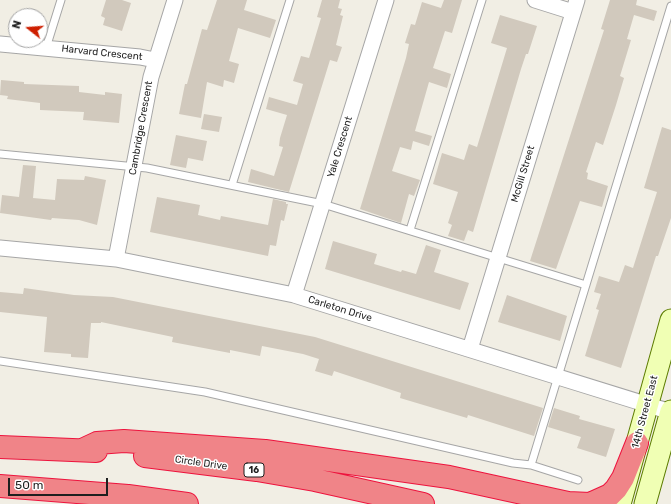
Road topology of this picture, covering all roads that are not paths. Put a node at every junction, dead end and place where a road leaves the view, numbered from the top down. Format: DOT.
graph roads {
  1 [pos="61,0"];
  2 [pos="175,0"];
  3 [pos="290,0"];
  4 [pos="386,0"];
  5 [pos="482,0"];
  6 [pos="535,0"];
  7 [pos="575,6"];
  8 [pos="671,6"];
  9 [pos="48,42"];
  10 [pos="46,48"];
  11 [pos="155,60"];
  12 [pos="0,154"];
  13 [pos="134,167"];
  14 [pos="232,185"];
  15 [pos="323,204"];
  16 [pos="410,230"];
  17 [pos="0,248"];
  18 [pos="498,258"];
  19 [pos="116,259"];
  20 [pos="586,285"];
  21 [pos="294,295"];
  22 [pos="671,320"];
  23 [pos="470,349"];
  24 [pos="0,361"];
  25 [pos="558,376"];
  26 [pos="647,405"];
  27 [pos="671,412"];
  28 [pos="637,443"];
  29 [pos="0,447"];
  30 [pos="82,450"];
  31 [pos="531,465"];
  32 [pos="578,480"];
  33 [pos="0,486"];
  34 [pos="88,492"];
  35 [pos="648,503"];
  36 [pos="113,504"];
  37 [pos="187,504"];
  38 [pos="423,504"];
  39 [pos="569,504"];
  40 [pos="620,504"];
  1 -- 9 [label="lane"];
  2 -- 11 [label="street, Cambridge Crescent"];
  3 -- 14 [label="lane"];
  4 -- 15 [label="street, Yale Crescent"];
  5 -- 16 [label="lane"];
  6 -- 7 [label="street"];
  7 -- 18 [label="street, McGill Street"];
  8 -- 20 [label="lane"];
  10 -- 11 [label="street, Harvard Crescent"];
  11 -- 13 [label="street, Cambridge Crescent"];
  12 -- 13 [label="lane"];
  13 -- 14 [label="lane"];
  13 -- 19 [label="street, Cambridge Crescent"];
  14 -- 15 [label="lane"];
  15 -- 16 [label="lane"];
  15 -- 21 [label="street, Yale Crescent"];
  16 -- 18 [label="lane"];
  17 -- 19 [label="street, Carleton Drive"];
  18 -- 20 [label="lane"];
  18 -- 23 [label="street, McGill Street"];
  19 -- 21 [label="street, Carleton Drive"];
  20 -- 25 [label="lane"];
  21 -- 23 [label="street, Carleton Drive"];
  22 -- 26 [label="street, 14th Street East"];
  23 -- 25 [label="street, Carleton Drive"];
  24 -- 31 [label="lane"];
  25 -- 26 [label="street, Carleton Drive"];
  25 -- 31 [label="lane"];
  26 -- 27 [label="street, Carleton Drive"];
  26 -- 28 [label="street, 14th Street East"];
  27 -- 35 [label="street"];
  28 -- 39 [label="highway"];
  28 -- 40 [label="street, 14th Street East"];
  29 -- 30 [label="highway, Circle Drive / 16"];
  30 -- 38 [label="highway, Circle Drive / 16"];
  30 -- 39 [label="highway"];
  31 -- 32 [label="lane"];
  33 -- 34 [label="highway"];
  34 -- 36 [label="highway"];
  34 -- 37 [label="highway"];
}
